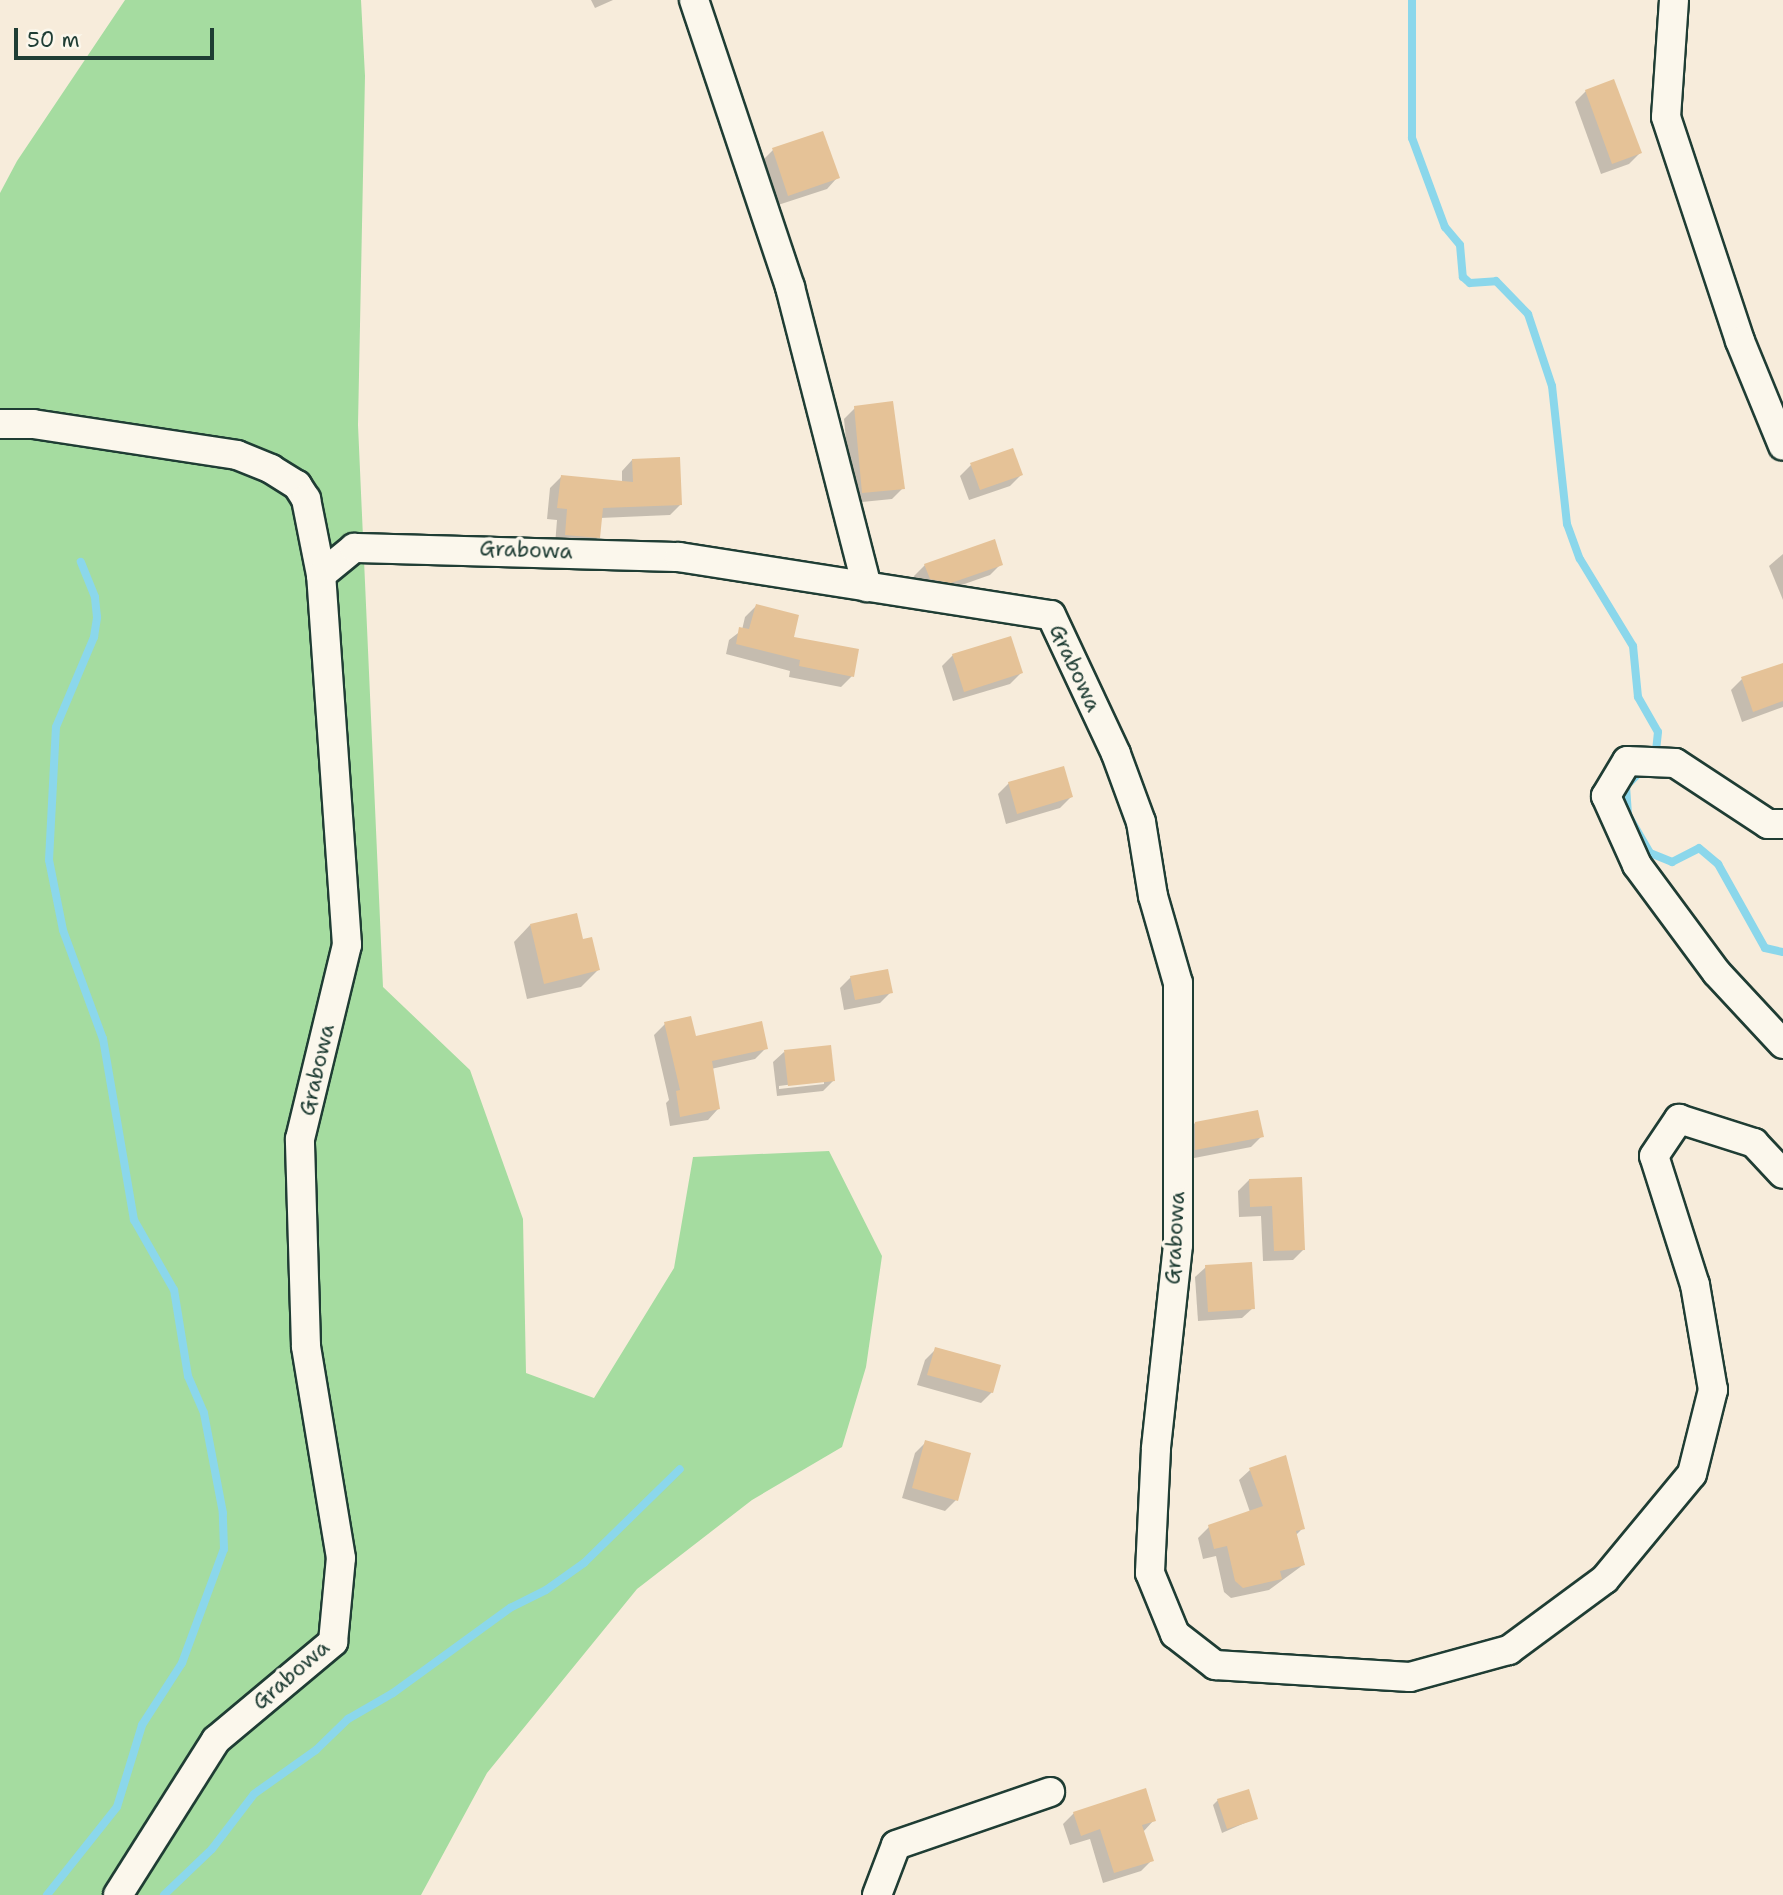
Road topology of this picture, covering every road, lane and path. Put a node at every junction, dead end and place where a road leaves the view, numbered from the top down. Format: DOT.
graph roads {
  1 [pos="694,0"];
  2 [pos="1674,0"];
  3 [pos="0,424"];
  4 [pos="1783,446"];
  5 [pos="321,575"];
  6 [pos="867,587"];
  7 [pos="1783,824"];
  8 [pos="1783,1044"];
  9 [pos="1783,1174"];
  10 [pos="1050,1792"];
  11 [pos="118,1895"];
  12 [pos="877,1895"];
  1 -- 6 [label="street"];
  2 -- 4 [label="street"];
  3 -- 5 [label="street"];
  5 -- 6 [label="street, Grabowa"];
  5 -- 11 [label="street, Grabowa"];
  6 -- 9 [label="street, Grabowa"];
  7 -- 8 [label="street"];
  10 -- 12 [label="street"];
}
